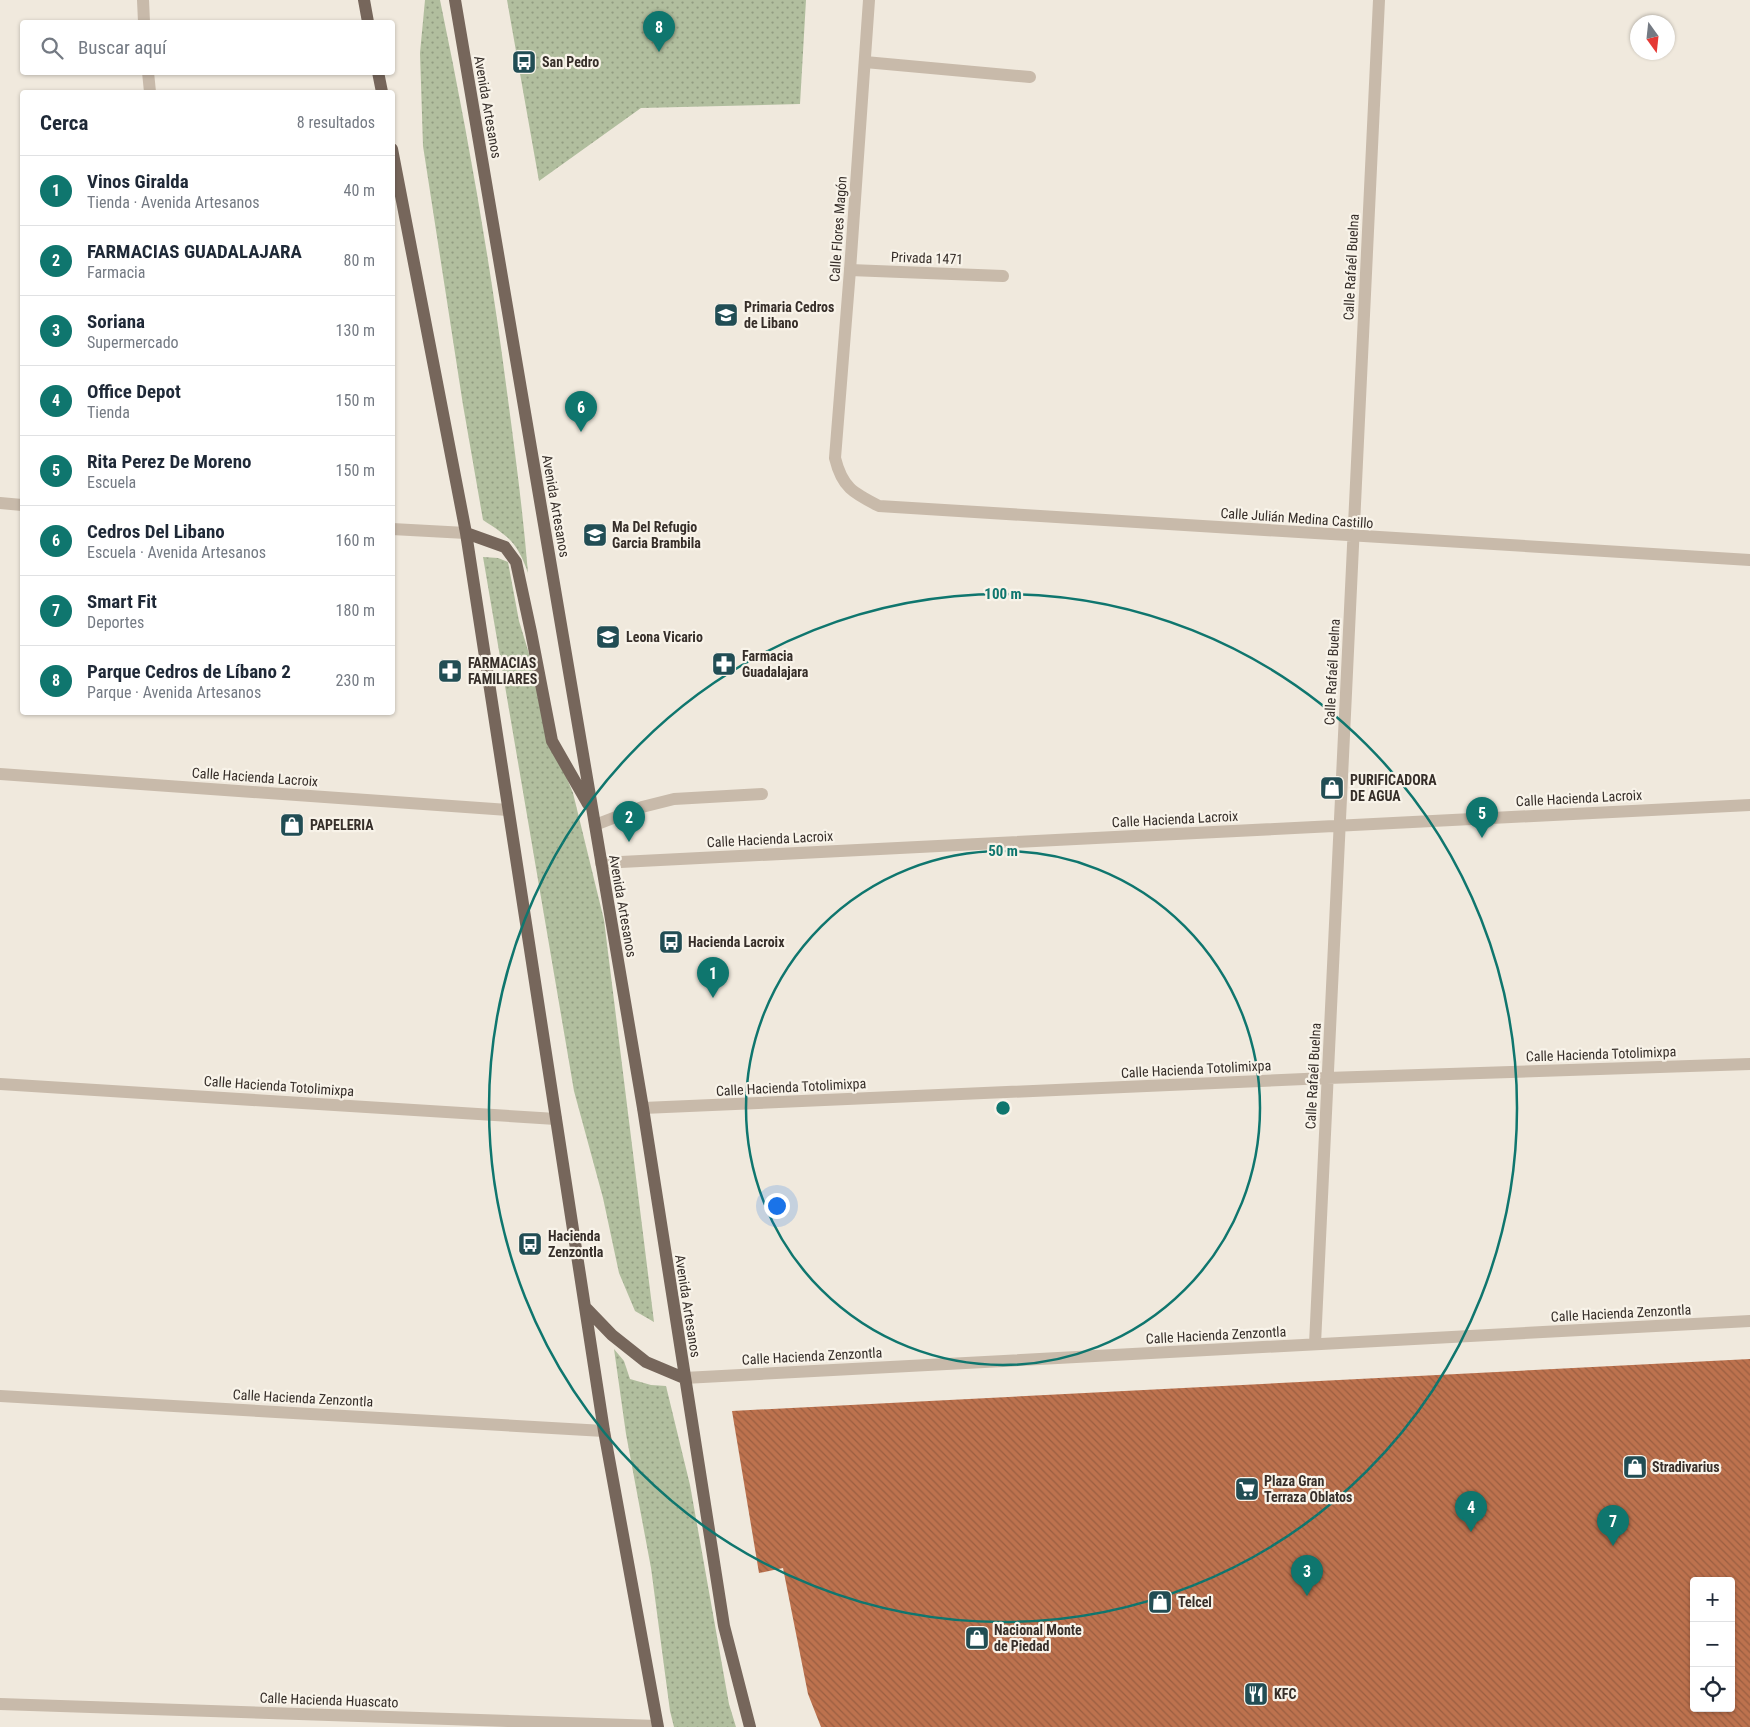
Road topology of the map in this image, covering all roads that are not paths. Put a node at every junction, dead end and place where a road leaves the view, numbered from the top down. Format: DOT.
graph roads {
  1 [pos="143,0"];
  2 [pos="364,0"];
  3 [pos="455,0"];
  4 [pos="869,0"];
  5 [pos="1379,0"];
  6 [pos="144,20"];
  7 [pos="368,20"];
  8 [pos="865,62"];
  9 [pos="148,75"];
  10 [pos="379,75"];
  11 [pos="1030,77"];
  12 [pos="150,90"];
  13 [pos="382,90"];
  14 [pos="395,165"];
  15 [pos="850,270"];
  16 [pos="1003,276"];
  17 [pos="847,486"];
  18 [pos="0,503"];
  19 [pos="20,505"];
  20 [pos="395,529"];
  21 [pos="466,534"];
  22 [pos="1354,536"];
  23 [pos="1750,560"];
  24 [pos="0,774"];
  25 [pos="762,794"];
  26 [pos="1750,804"];
  27 [pos="508,810"];
  28 [pos="594,819"];
  29 [pos="1340,825"];
  30 [pos="601,863"];
  31 [pos="1750,1064"];
  32 [pos="1327,1078"];
  33 [pos="0,1084"];
  34 [pos="643,1108"];
  35 [pos="556,1119"];
  36 [pos="585,1307"];
  37 [pos="1750,1321"];
  38 [pos="1315,1344"];
  39 [pos="684,1378"];
  40 [pos="0,1396"];
  41 [pos="604,1431"];
  42 [pos="0,1704"];
  43 [pos="657,1727"];
  44 [pos="750,1727"];
  1 -- 6 [label="street"];
  2 -- 7 [label="main road"];
  3 -- 28 [label="main road, Avenida Artesanos"];
  4 -- 8 [label="street, Calle Flores Magón"];
  5 -- 22 [label="street, Calle Rafaél Buelna"];
  8 -- 11 [label="street"];
  8 -- 15 [label="street, Calle Flores Magón"];
  9 -- 12 [label="street"];
  10 -- 13 [label="main road"];
  14 -- 21 [label="main road"];
  15 -- 16 [label="street, Privada 1471"];
  15 -- 17 [label="street, Calle Flores Magón"];
  17 -- 22 [label="street, Calle Julián Medina Castillo"];
  18 -- 19 [label="street"];
  20 -- 21 [label="street"];
  21 -- 27 [label="main road"];
  21 -- 28 [label="main road"];
  22 -- 23 [label="street, Calle Julián Medina Castillo"];
  22 -- 29 [label="street, Calle Rafaél Buelna"];
  24 -- 27 [label="street, Calle Hacienda Lacroix"];
  25 -- 28 [label="street"];
  26 -- 29 [label="street, Calle Hacienda Lacroix"];
  27 -- 35 [label="main road"];
  28 -- 30 [label="main road, Avenida Artesanos"];
  29 -- 30 [label="street, Calle Hacienda Lacroix"];
  29 -- 32 [label="street, Calle Rafaél Buelna"];
  30 -- 34 [label="main road, Avenida Artesanos"];
  31 -- 32 [label="street, Calle Hacienda Totolimixpa"];
  32 -- 34 [label="street, Calle Hacienda Totolimixpa"];
  32 -- 38 [label="street, Calle Rafaél Buelna"];
  33 -- 35 [label="street, Calle Hacienda Totolimixpa"];
  34 -- 39 [label="main road, Avenida Artesanos"];
  35 -- 36 [label="main road"];
  36 -- 39 [label="main road"];
  36 -- 41 [label="main road"];
  37 -- 38 [label="street, Calle Hacienda Zenzontla"];
  38 -- 39 [label="street, Calle Hacienda Zenzontla"];
  39 -- 44 [label="main road, Avenida Artesanos"];
  40 -- 41 [label="street, Calle Hacienda Zenzontla"];
  41 -- 43 [label="main road"];
  42 -- 43 [label="street, Calle Hacienda Huascato"];
}
